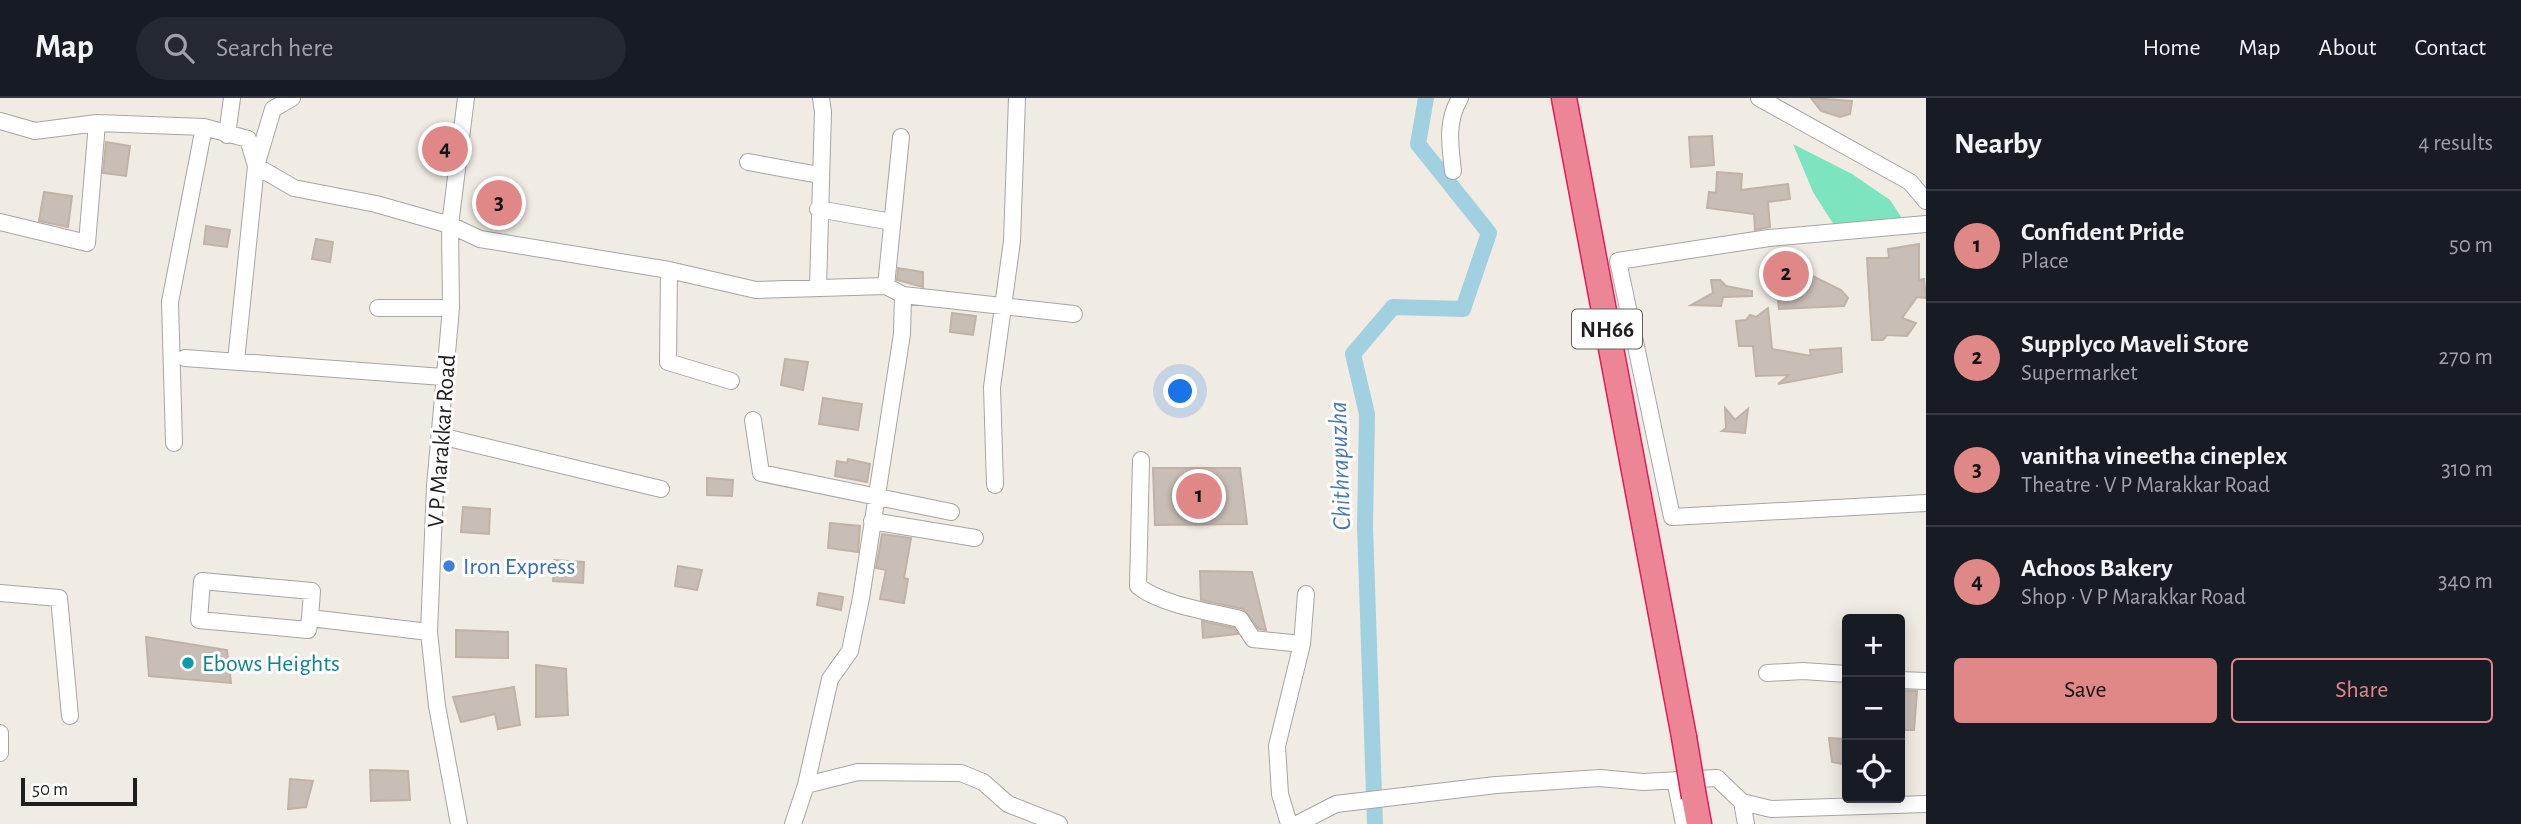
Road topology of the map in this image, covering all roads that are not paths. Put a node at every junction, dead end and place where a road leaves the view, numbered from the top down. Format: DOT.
graph roads {
  1 [pos="232,98"];
  2 [pos="292,98"];
  3 [pos="466,98"];
  4 [pos="821,98"];
  5 [pos="1017,98"];
  6 [pos="1460,98"];
  7 [pos="1564,98"];
  8 [pos="1759,98"];
  9 [pos="0,121"];
  10 [pos="97,123"];
  11 [pos="204,127"];
  12 [pos="227,135"];
  13 [pos="901,137"];
  14 [pos="748,162"];
  15 [pos="256,166"];
  16 [pos="1453,171"];
  17 [pos="819,175"];
  18 [pos="1926,201"];
  19 [pos="818,209"];
  20 [pos="0,222"];
  21 [pos="892,222"];
  22 [pos="1926,224"];
  23 [pos="450,225"];
  24 [pos="669,270"];
  25 [pos="886,286"];
  26 [pos="818,288"];
  27 [pos="903,295"];
  28 [pos="1005,306"];
  29 [pos="378,308"];
  30 [pos="451,308"];
  31 [pos="1074,314"];
  32 [pos="185,358"];
  33 [pos="236,361"];
  34 [pos="443,377"];
  35 [pos="731,381"];
  36 [pos="753,419"];
  37 [pos="440,436"];
  38 [pos="174,443"];
  39 [pos="1141,460"];
  40 [pos="995,485"];
  41 [pos="661,489"];
  42 [pos="876,497"];
  43 [pos="1926,503"];
  44 [pos="951,512"];
  45 [pos="872,521"];
  46 [pos="975,538"];
  47 [pos="0,593"];
  48 [pos="1306,594"];
  49 [pos="310,618"];
  50 [pos="429,632"];
  51 [pos="1302,644"];
  52 [pos="1767,673"];
  53 [pos="1842,674"];
  54 [pos="1905,680"];
  55 [pos="1926,681"];
  56 [pos="70,716"];
  57 [pos="0,733"];
  58 [pos="0,753"];
  59 [pos="1675,780"];
  60 [pos="806,785"];
  61 [pos="1742,802"];
  62 [pos="1926,804"];
  63 [pos="794,822"];
  64 [pos="459,824"];
  65 [pos="1059,824"];
  66 [pos="1289,824"];
  67 [pos="1297,824"];
  68 [pos="1684,824"];
  69 [pos="1699,824"];
  70 [pos="1746,824"];
  1 -- 12 [label="street"];
  2 -- 15 [label="street"];
  3 -- 23 [label="street, V P Marakkar Road"];
  4 -- 17 [label="street"];
  5 -- 28 [label="street"];
  6 -- 16 [label="street"];
  7 -- 69 [label="highway, NH66, bridge"];
  8 -- 18 [label="street"];
  9 -- 10 [label="street"];
  10 -- 11 [label="street"];
  10 -- 20 [label="street"];
  11 -- 12 [label="street"];
  11 -- 38 [label="street"];
  12 -- 15 [label="street"];
  13 -- 21 [label="street"];
  14 -- 17 [label="street"];
  15 -- 23 [label="street"];
  15 -- 33 [label="street"];
  17 -- 19 [label="street"];
  19 -- 21 [label="street"];
  19 -- 26 [label="street"];
  21 -- 25 [label="street"];
  22 -- 43 [label="street"];
  23 -- 24 [label="street"];
  23 -- 30 [label="street, V P Marakkar Road"];
  24 -- 26 [label="street"];
  24 -- 35 [label="street"];
  25 -- 26 [label="street"];
  25 -- 27 [label="street"];
  27 -- 28 [label="street"];
  27 -- 42 [label="street"];
  28 -- 31 [label="street"];
  28 -- 40 [label="street"];
  29 -- 30 [label="street"];
  30 -- 34 [label="street, V P Marakkar Road"];
  32 -- 33 [label="street"];
  33 -- 34 [label="street"];
  34 -- 37 [label="street, V P Marakkar Road"];
  36 -- 42 [label="street"];
  37 -- 41 [label="street"];
  37 -- 50 [label="street, V P Marakkar Road"];
  39 -- 51 [label="street"];
  42 -- 44 [label="street"];
  42 -- 45 [label="street"];
  45 -- 46 [label="street"];
  45 -- 60 [label="street"];
  47 -- 56 [label="street"];
  48 -- 51 [label="street"];
  49 -- 49 [label="street"];
  49 -- 50 [label="street"];
  50 -- 64 [label="street, V P Marakkar Road"];
  51 -- 66 [label="street"];
  52 -- 53 [label="street"];
  54 -- 55 [label="street"];
  57 -- 58 [label="street"];
  59 -- 61 [label="street"];
  59 -- 67 [label="street"];
  59 -- 68 [label="street"];
  60 -- 63 [label="street"];
  60 -- 65 [label="street"];
  61 -- 62 [label="street"];
  61 -- 70 [label="street"];
}
